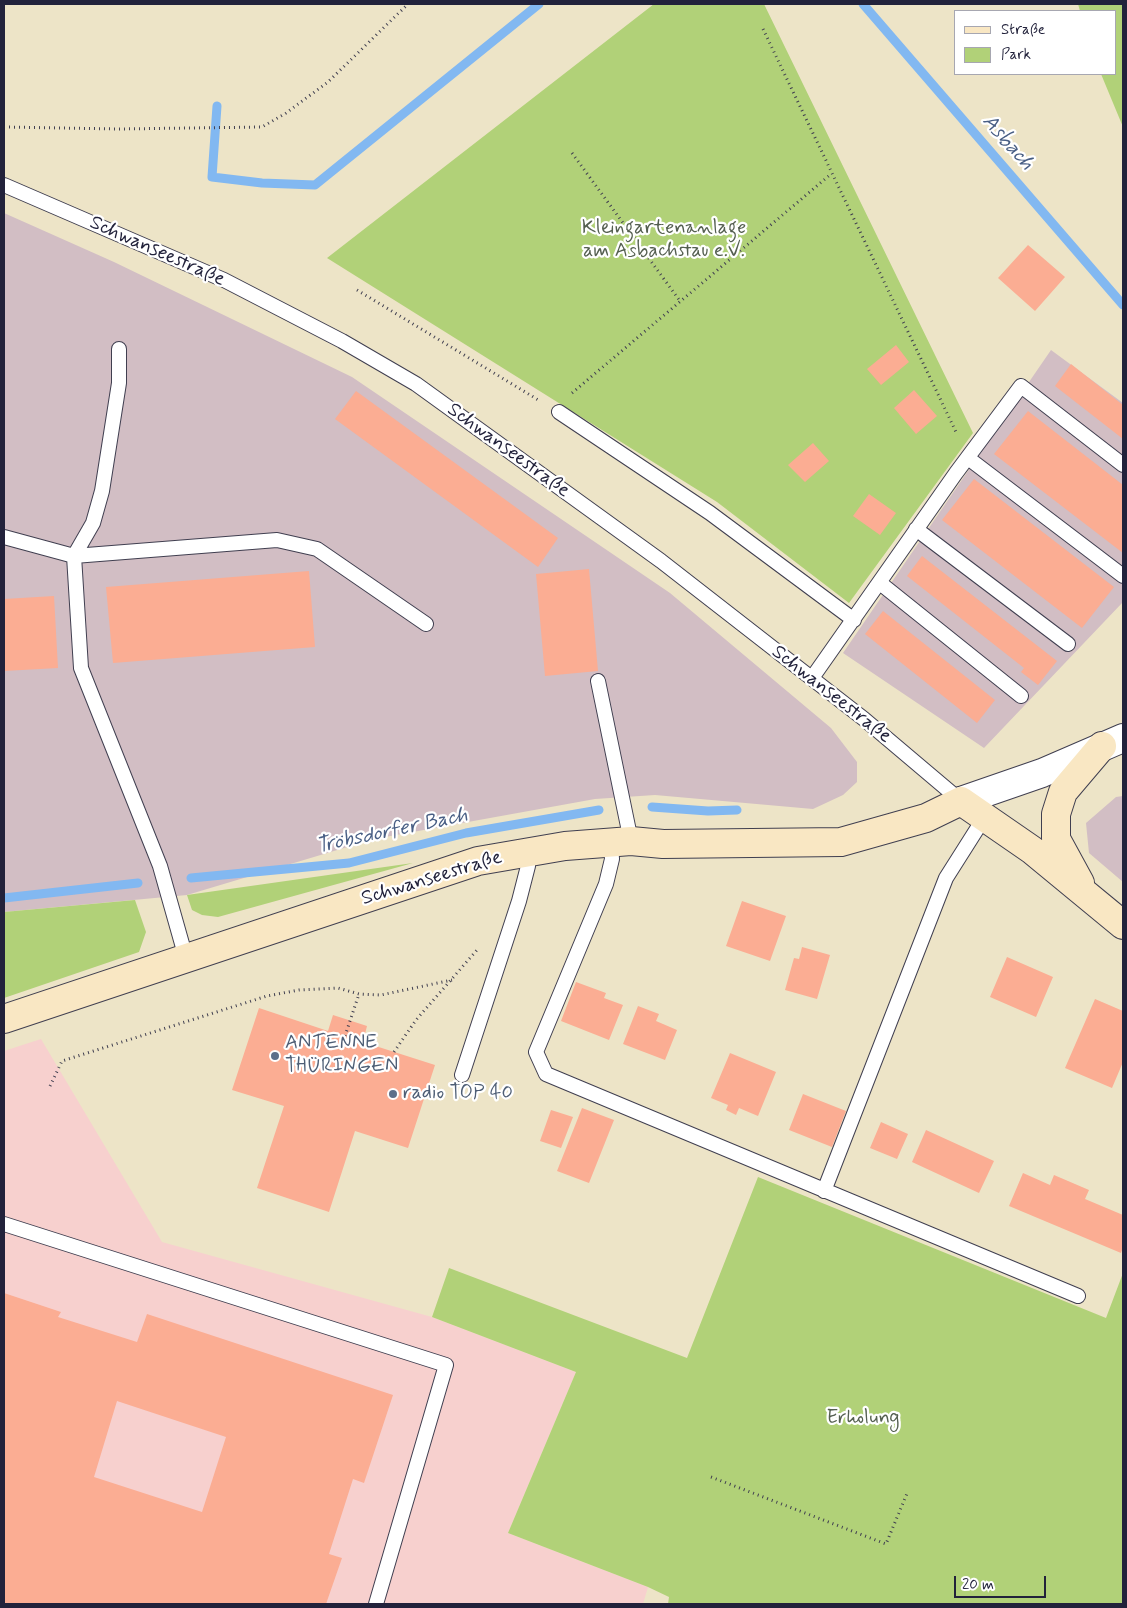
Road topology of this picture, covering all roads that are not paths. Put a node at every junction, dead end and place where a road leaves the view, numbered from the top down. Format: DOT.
graph roads {
  1 [pos="4,185"];
  2 [pos="119,349"];
  3 [pos="559,412"];
  4 [pos="968,458"];
  5 [pos="1123,465"];
  6 [pos="916,529"];
  7 [pos="4,537"];
  8 [pos="74,556"];
  9 [pos="1123,576"];
  10 [pos="880,583"];
  11 [pos="854,620"];
  12 [pos="426,624"];
  13 [pos="1068,644"];
  14 [pos="812,678"];
  15 [pos="598,681"];
  16 [pos="1021,696"];
  17 [pos="1112,742"];
  18 [pos="960,801"];
  19 [pos="984,818"];
  20 [pos="621,842"];
  21 [pos="527,852"];
  22 [pos="1088,897"];
  23 [pos="1123,925"];
  24 [pos="186,958"];
  25 [pos="4,1019"];
  26 [pos="462,1075"];
  27 [pos="824,1190"];
  28 [pos="4,1224"];
  29 [pos="1078,1296"];
  30 [pos="378,1604"];
  1 -- 14 [label="lane, Schwanseestraße"];
  2 -- 8 [label="lane"];
  3 -- 11 [label="lane"];
  4 -- 5 [label="lane"];
  4 -- 6 [label="lane"];
  4 -- 9 [label="lane"];
  6 -- 10 [label="lane"];
  6 -- 13 [label="lane"];
  7 -- 8 [label="lane"];
  8 -- 12 [label="lane"];
  8 -- 24 [label="lane"];
  10 -- 11 [label="lane"];
  10 -- 16 [label="lane"];
  11 -- 14 [label="lane"];
  14 -- 18 [label="lane, Schwanseestraße"];
  15 -- 20 [label="lane"];
  17 -- 18 [label="street"];
  17 -- 22 [label="street"];
  18 -- 19 [label="street, Schwanseestraße"];
  18 -- 20 [label="street, Schwanseestraße"];
  19 -- 22 [label="street, Schwanseestraße"];
  19 -- 27 [label="lane"];
  20 -- 21 [label="street, Schwanseestraße"];
  20 -- 27 [label="lane"];
  21 -- 24 [label="street, Schwanseestraße"];
  21 -- 26 [label="lane"];
  22 -- 23 [label="street, Schwanseestraße"];
  24 -- 25 [label="street, Schwanseestraße"];
  27 -- 29 [label="lane"];
  28 -- 30 [label="lane"];
}
